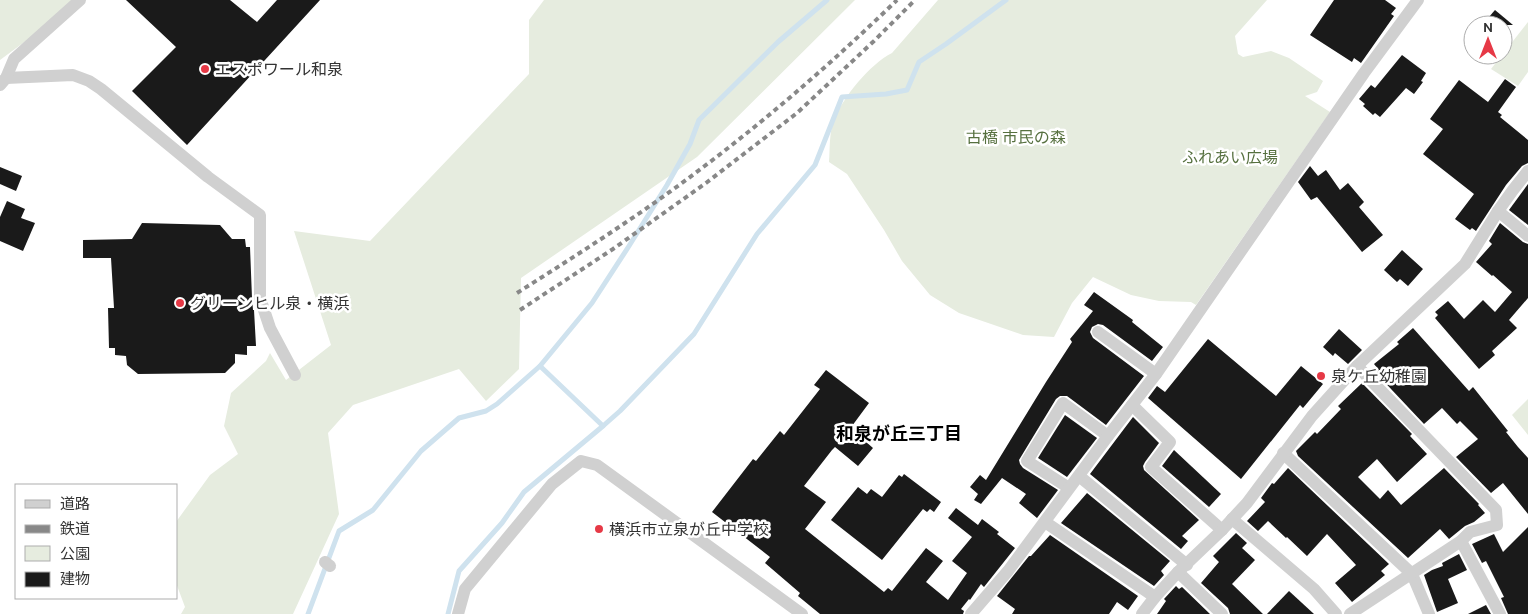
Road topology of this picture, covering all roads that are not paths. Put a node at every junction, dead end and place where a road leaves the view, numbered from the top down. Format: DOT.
graph roads {
  1 [pos="80,0"];
  2 [pos="1400,0"];
  3 [pos="1415,4"];
  4 [pos="3,81"];
  5 [pos="1528,171"];
  6 [pos="1498,211"];
  7 [pos="1528,236"];
  8 [pos="1098,332"];
  9 [pos="1357,366"];
  10 [pos="1156,374"];
  11 [pos="295,376"];
  12 [pos="1132,406"];
  13 [pos="1108,436"];
  14 [pos="1283,453"];
  15 [pos="1079,476"];
  16 [pos="1069,488"];
  17 [pos="1232,519"];
  18 [pos="1045,522"];
  19 [pos="1222,530"];
  20 [pos="1461,541"];
  21 [pos="1182,568"];
  22 [pos="1412,574"];
  23 [pos="1155,597"];
  24 [pos="458,614"];
  25 [pos="802,614"];
  26 [pos="971,614"];
  27 [pos="1142,614"];
  28 [pos="1222,614"];
  29 [pos="1336,614"];
  30 [pos="1350,614"];
  31 [pos="1429,614"];
  32 [pos="1500,614"];
  1 -- 4 [label="street"];
  2 -- 3 [label="street"];
  3 -- 10 [label="street"];
  4 -- 11 [label="street"];
  5 -- 6 [label="street"];
  6 -- 7 [label="street"];
  6 -- 9 [label="street"];
  8 -- 10 [label="street"];
  9 -- 14 [label="street"];
  9 -- 20 [label="street"];
  10 -- 12 [label="street"];
  12 -- 13 [label="street"];
  12 -- 19 [label="street"];
  13 -- 15 [label="street"];
  13 -- 16 [label="street"];
  14 -- 17 [label="street"];
  14 -- 22 [label="street"];
  15 -- 16 [label="street"];
  15 -- 21 [label="street"];
  16 -- 18 [label="street"];
  17 -- 19 [label="street"];
  17 -- 29 [label="street"];
  18 -- 23 [label="street"];
  18 -- 26 [label="street"];
  19 -- 21 [label="street"];
  20 -- 22 [label="street"];
  20 -- 32 [label="street"];
  21 -- 23 [label="street"];
  21 -- 28 [label="street"];
  22 -- 30 [label="street"];
  22 -- 31 [label="street"];
  23 -- 27 [label="street"];
  24 -- 25 [label="street"];
}
